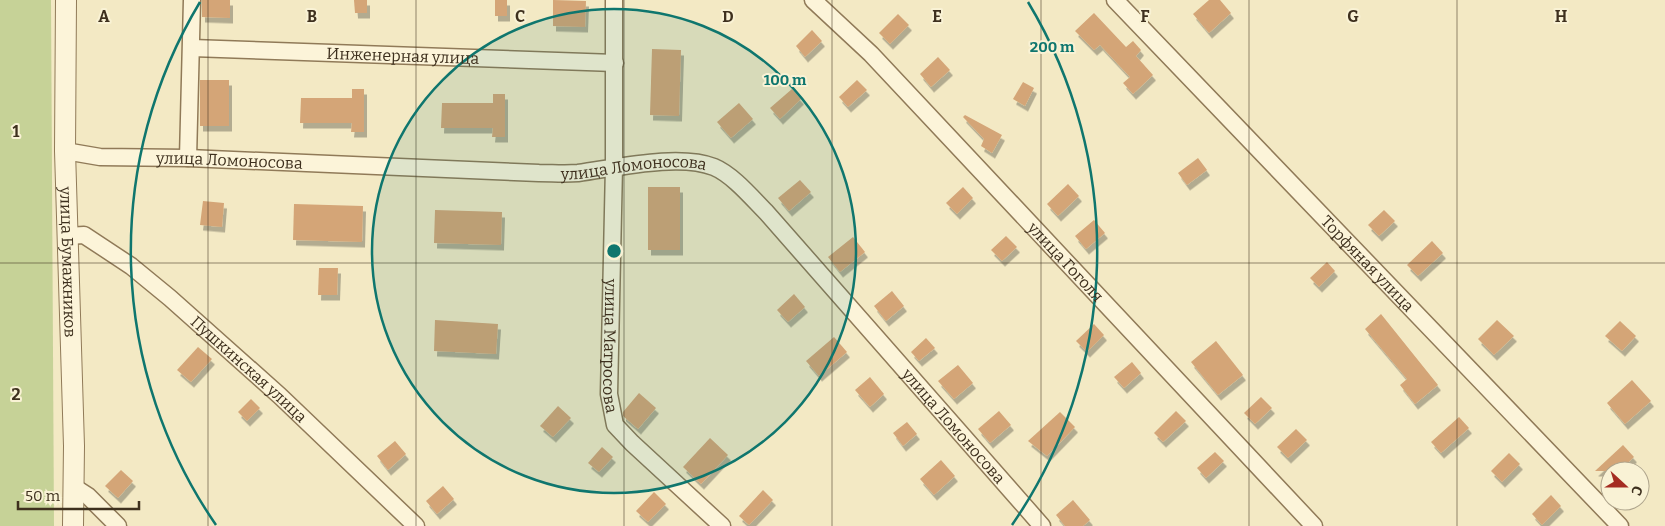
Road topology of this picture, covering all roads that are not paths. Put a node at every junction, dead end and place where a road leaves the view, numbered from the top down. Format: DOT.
graph roads {
  1 [pos="66,0"];
  2 [pos="192,0"];
  3 [pos="614,0"];
  4 [pos="813,0"];
  5 [pos="1115,0"];
  6 [pos="192,48"];
  7 [pos="615,63"];
  8 [pos="65,151"];
  9 [pos="188,158"];
  10 [pos="614,166"];
  11 [pos="68,236"];
  12 [pos="74,487"];
  13 [pos="73,526"];
  14 [pos="118,526"];
  15 [pos="416,526"];
  16 [pos="722,526"];
  17 [pos="1042,526"];
  18 [pos="1314,526"];
  19 [pos="1620,526"];
  1 -- 8 [label="street, улица Бумажников"];
  2 -- 6 [label="street"];
  3 -- 7 [label="street, улица Матросова"];
  4 -- 18 [label="street, улица Гоголя"];
  5 -- 19 [label="street, Торфяная улица"];
  6 -- 7 [label="street, Инженерная улица"];
  6 -- 9 [label="street"];
  7 -- 10 [label="street, улица Матросова"];
  8 -- 9 [label="street, улица Ломоносова"];
  8 -- 11 [label="street, улица Бумажников"];
  9 -- 10 [label="street, улица Ломоносова"];
  10 -- 16 [label="street, улица Матросова"];
  10 -- 17 [label="street, улица Ломоносова"];
  11 -- 12 [label="street, улица Бумажников"];
  11 -- 15 [label="street, Пушкинская улица"];
  12 -- 13 [label="street, улица Бумажников"];
  12 -- 14 [label="street"];
}
